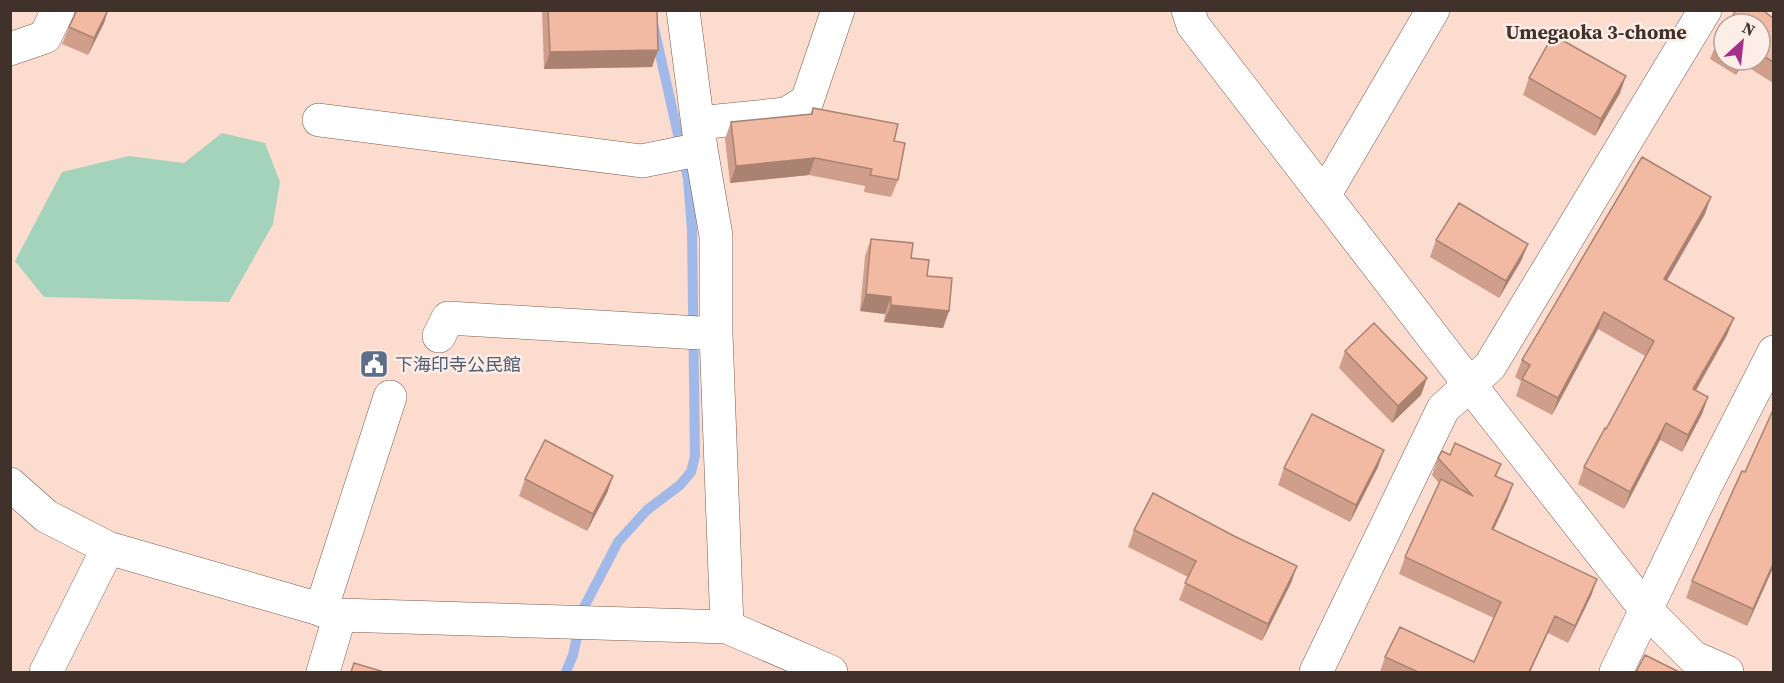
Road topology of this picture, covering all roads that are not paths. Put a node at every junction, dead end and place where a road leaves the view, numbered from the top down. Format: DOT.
graph roads {
  1 [pos="58,10"];
  2 [pos="683,10"];
  3 [pos="838,10"];
  4 [pos="1188,10"];
  5 [pos="1433,10"];
  6 [pos="1705,10"];
  7 [pos="10,48"];
  8 [pos="319,120"];
  9 [pos="700,136"];
  10 [pos="1325,194"];
  11 [pos="716,334"];
  12 [pos="439,336"];
  13 [pos="1773,352"];
  14 [pos="1470,385"];
  15 [pos="390,397"];
  16 [pos="10,484"];
  17 [pos="108,548"];
  18 [pos="1647,611"];
  19 [pos="330,612"];
  20 [pos="727,627"];
  21 [pos="46,672"];
  22 [pos="323,672"];
  23 [pos="831,672"];
  24 [pos="1316,672"];
  25 [pos="1616,672"];
  26 [pos="1727,672"];
  1 -- 7 [label="street"];
  2 -- 9 [label="street"];
  3 -- 9 [label="street"];
  4 -- 10 [label="street"];
  5 -- 10 [label="street"];
  6 -- 14 [label="street"];
  8 -- 9 [label="street"];
  9 -- 11 [label="street"];
  10 -- 14 [label="street"];
  11 -- 12 [label="street"];
  11 -- 20 [label="street"];
  13 -- 18 [label="street"];
  14 -- 18 [label="street"];
  14 -- 24 [label="street"];
  15 -- 19 [label="street"];
  16 -- 17 [label="street"];
  17 -- 19 [label="street"];
  17 -- 21 [label="street"];
  18 -- 25 [label="street"];
  18 -- 26 [label="street"];
  19 -- 20 [label="street"];
  19 -- 22 [label="street"];
  20 -- 23 [label="street"];
}
